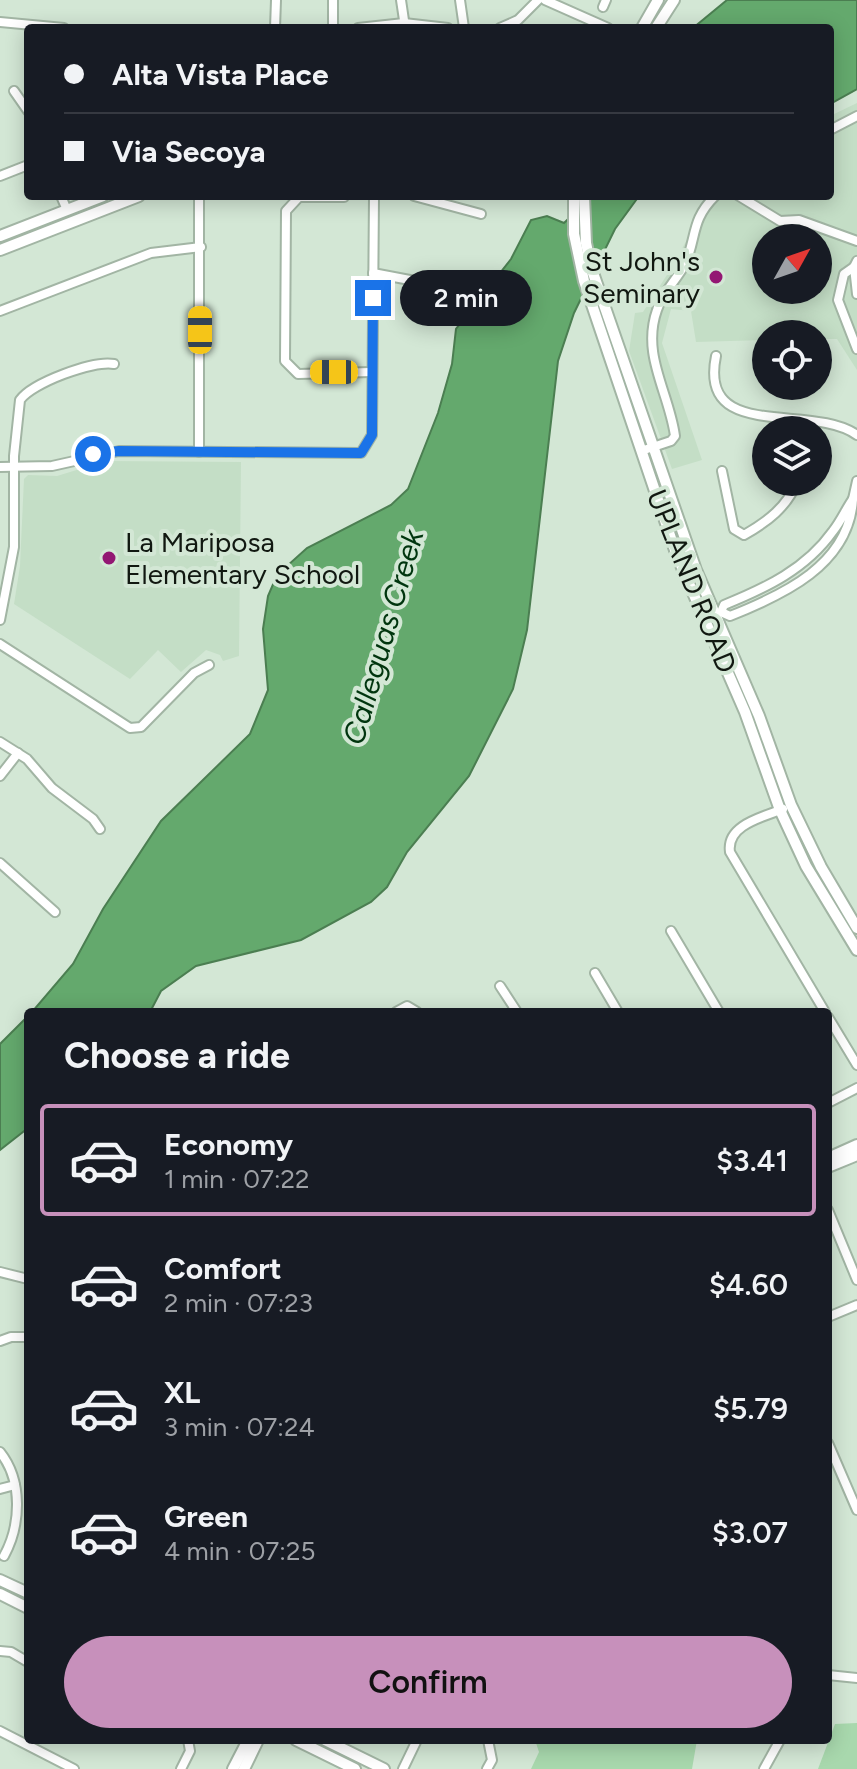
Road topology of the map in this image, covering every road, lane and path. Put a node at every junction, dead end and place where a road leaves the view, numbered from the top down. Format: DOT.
graph roads {
  1 [pos="276,0"];
  2 [pos="333,0"];
  3 [pos="401,0"];
  4 [pos="460,0"];
  5 [pos="538,0"];
  6 [pos="545,0"];
  7 [pos="658,0"];
  8 [pos="674,0"];
  9 [pos="0,22"];
  10 [pos="24,24"];
  11 [pos="275,24"];
  12 [pos="333,24"];
  13 [pos="404,24"];
  14 [pos="463,24"];
  15 [pos="509,24"];
  16 [pos="599,24"];
  17 [pos="644,24"];
  18 [pos="659,24"];
  19 [pos="14,91"];
  20 [pos="24,105"];
  21 [pos="857,116"];
  22 [pos="834,128"];
  23 [pos="24,167"];
  24 [pos="0,176"];
  25 [pos="63,200"];
  26 [pos="93,200"];
  27 [pos="129,200"];
  28 [pos="199,200"];
  29 [pos="296,200"];
  30 [pos="374,200"];
  31 [pos="429,200"];
  32 [pos="574,200"];
  33 [pos="584,200"];
  34 [pos="712,200"];
  35 [pos="746,200"];
  36 [pos="67,210"];
  37 [pos="481,214"];
  38 [pos="0,236"];
  39 [pos="857,241"];
  40 [pos="201,247"];
  41 [pos="0,250"];
  42 [pos="855,264"];
  43 [pos="373,273"];
  44 [pos="857,295"];
  45 [pos="430,296"];
  46 [pos="0,311"];
  47 [pos="857,349"];
  48 [pos="716,356"];
  49 [pos="114,364"];
  50 [pos="371,372"];
  51 [pos="766,416"];
  52 [pos="832,422"];
  53 [pos="857,435"];
  54 [pos="646,449"];
  55 [pos="199,452"];
  56 [pos="0,467"];
  57 [pos="14,467"];
  58 [pos="722,471"];
  59 [pos="857,481"];
  60 [pos="792,496"];
  61 [pos="853,499"];
  62 [pos="0,620"];
  63 [pos="0,644"];
  64 [pos="209,665"];
  65 [pos="0,742"];
  66 [pos="18,753"];
  67 [pos="0,776"];
  68 [pos="785,808"];
  69 [pos="100,829"];
  70 [pos="0,863"];
  71 [pos="55,912"];
  72 [pos="857,928"];
  73 [pos="671,931"];
  74 [pos="857,950"];
  75 [pos="595,973"];
  76 [pos="500,986"];
  77 [pos="514,1008"];
  78 [pos="616,1008"];
  79 [pos="717,1008"];
  80 [pos="823,1008"];
  81 [pos="832,1024"];
  82 [pos="857,1065"];
  83 [pos="857,1088"];
  84 [pos="832,1101"];
  85 [pos="857,1145"];
  86 [pos="857,1155"];
  87 [pos="832,1156"];
  88 [pos="832,1165"];
  89 [pos="832,1220"];
  90 [pos="0,1272"];
  91 [pos="24,1278"];
  92 [pos="857,1280"];
  93 [pos="857,1305"];
  94 [pos="832,1315"];
  95 [pos="24,1337"];
  96 [pos="0,1341"];
  97 [pos="0,1452"];
  98 [pos="832,1452"];
  99 [pos="15,1485"];
  100 [pos="0,1489"];
  101 [pos="857,1510"];
  102 [pos="4,1556"];
  103 [pos="0,1580"];
  104 [pos="24,1591"];
  105 [pos="0,1594"];
  106 [pos="24,1606"];
  107 [pos="0,1651"];
  108 [pos="24,1660"];
  109 [pos="832,1675"];
  110 [pos="857,1678"];
  111 [pos="0,1731"];
  112 [pos="24,1743"];
  113 [pos="25,1744"];
  114 [pos="189,1744"];
  115 [pos="246,1744"];
  116 [pos="256,1744"];
  117 [pos="304,1744"];
  118 [pos="333,1744"];
  119 [pos="412,1744"];
  120 [pos="489,1744"];
  121 [pos="778,1744"];
  122 [pos="73,1769"];
  123 [pos="181,1769"];
  124 [pos="233,1769"];
  125 [pos="244,1769"];
  126 [pos="355,1769"];
  127 [pos="384,1769"];
  128 [pos="403,1769"];
  129 [pos="487,1769"];
  130 [pos="764,1769"];
  1 -- 11 [label="street"];
  2 -- 12 [label="street"];
  3 -- 13 [label="street"];
  4 -- 14 [label="street"];
  5 -- 15 [label="street"];
  6 -- 16 [label="street"];
  7 -- 17 [label="main road"];
  8 -- 18 [label="main road"];
  9 -- 10 [label="street"];
  19 -- 20 [label="street"];
  21 -- 22 [label="street"];
  23 -- 24 [label="street"];
  25 -- 36 [label="street"];
  26 -- 36 [label="main road"];
  27 -- 41 [label="main road"];
  28 -- 40 [label="street"];
  29 -- 50 [label="street"];
  30 -- 43 [label="street"];
  31 -- 37 [label="street"];
  32 -- 54 [label="main road, UPLAND ROAD"];
  33 -- 54 [label="main road, UPLAND ROAD"];
  34 -- 54 [label="street"];
  35 -- 39 [label="street"];
  36 -- 38 [label="main road"];
  40 -- 46 [label="street"];
  40 -- 55 [label="street"];
  42 -- 44 [label="street"];
  42 -- 47 [label="street"];
  43 -- 45 [label="street"];
  43 -- 50 [label="street"];
  48 -- 51 [label="street"];
  49 -- 57 [label="street"];
  50 -- 55 [label="street"];
  52 -- 53 [label="street"];
  54 -- 68 [label="main road, UPLAND ROAD"];
  55 -- 57 [label="street"];
  56 -- 57 [label="street"];
  57 -- 62 [label="street"];
  58 -- 60 [label="street"];
  59 -- 61 [label="street"];
  61 -- 61 [label="street"];
  63 -- 64 [label="street"];
  65 -- 66 [label="street"];
  66 -- 67 [label="street"];
  66 -- 69 [label="street"];
  68 -- 72 [label="main road, UPLAND ROAD"];
  68 -- 74 [label="main road, UPLAND ROAD"];
  68 -- 80 [label="street"];
  70 -- 71 [label="street"];
  73 -- 79 [label="street"];
  75 -- 78 [label="street"];
  76 -- 77 [label="street"];
  81 -- 82 [label="street"];
  83 -- 84 [label="street"];
  85 -- 87 [label="main road"];
  86 -- 88 [label="main road"];
  89 -- 92 [label="street"];
  90 -- 91 [label="street"];
  93 -- 94 [label="street"];
  95 -- 96 [label="street"];
  97 -- 99 [label="street"];
  98 -- 101 [label="street"];
  99 -- 100 [label="street"];
  99 -- 102 [label="street"];
  103 -- 104 [label="main road"];
  105 -- 106 [label="main road"];
  107 -- 108 [label="street"];
  109 -- 110 [label="street"];
  111 -- 112 [label="street"];
  113 -- 122 [label="street"];
  114 -- 123 [label="street"];
  115 -- 124 [label="main road"];
  116 -- 125 [label="main road"];
  117 -- 126 [label="main road"];
  118 -- 127 [label="main road"];
  119 -- 128 [label="street"];
  120 -- 129 [label="street"];
  121 -- 130 [label="street"];
}
